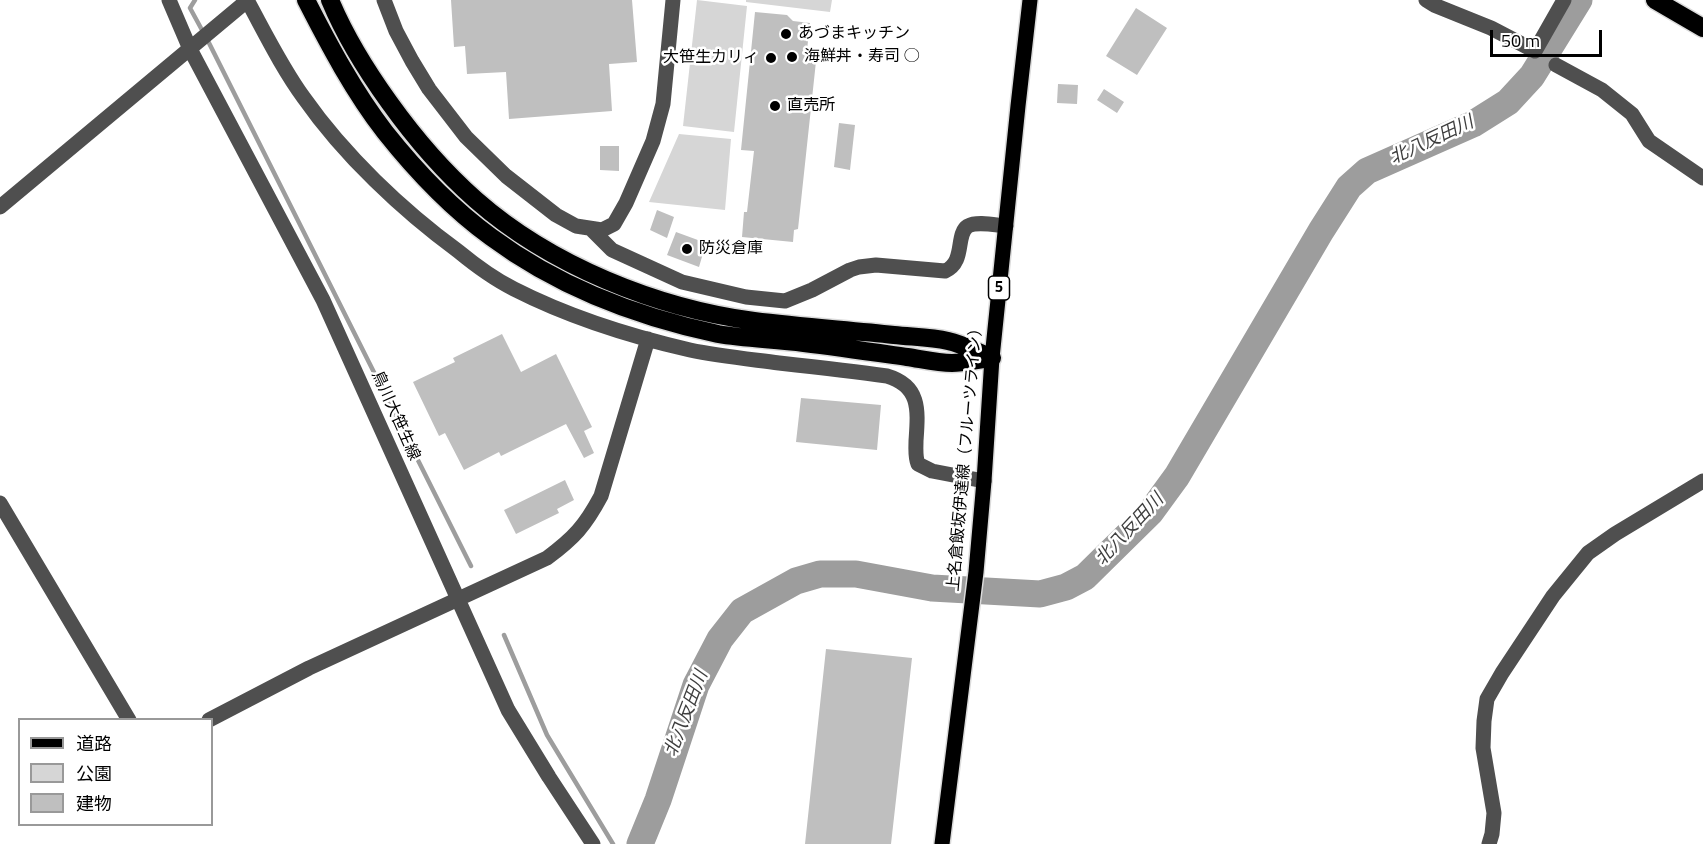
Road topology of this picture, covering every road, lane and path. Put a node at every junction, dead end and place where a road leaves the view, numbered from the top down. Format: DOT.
graph roads {
  1 [pos="169,0"];
  2 [pos="247,0"];
  3 [pos="308,0"];
  4 [pos="330,0"];
  5 [pos="384,0"];
  6 [pos="673,0"];
  7 [pos="1030,0"];
  8 [pos="1425,0"];
  9 [pos="1564,0"];
  10 [pos="1655,0"];
  11 [pos="1703,28"];
  12 [pos="190,49"];
  13 [pos="1556,65"];
  14 [pos="1703,178"];
  15 [pos="0,207"];
  16 [pos="1006,226"];
  17 [pos="591,229"];
  18 [pos="648,339"];
  19 [pos="992,358"];
  20 [pos="984,481"];
  21 [pos="1703,481"];
  22 [pos="0,503"];
  23 [pos="457,598"];
  24 [pos="128,718"];
  25 [pos="213,718"];
  26 [pos="593,844"];
  27 [pos="942,844"];
  28 [pos="1489,844"];
  1 -- 12 [label="street, 鳥川大笹生線"];
  2 -- 12 [label="street"];
  2 -- 18 [label="street"];
  3 -- 19 [label="highway"];
  4 -- 19 [label="highway"];
  5 -- 17 [label="street"];
  6 -- 17 [label="street"];
  7 -- 16 [label="main road, 上名倉飯坂伊達線（フルーツライン） / 5"];
  8 -- 9 [label="street"];
  10 -- 11 [label="highway"];
  12 -- 15 [label="street"];
  12 -- 23 [label="street, 鳥川大笹生線"];
  13 -- 14 [label="street"];
  16 -- 17 [label="street"];
  16 -- 19 [label="main road, 上名倉飯坂伊達線（フルーツライン） / 5"];
  18 -- 20 [label="street"];
  18 -- 23 [label="street"];
  19 -- 20 [label="main road, 上名倉飯坂伊達線（フルーツライン） / 5"];
  20 -- 27 [label="main road, 上名倉飯坂伊達線（フルーツライン） / 5"];
  21 -- 28 [label="street"];
  22 -- 24 [label="street"];
  23 -- 25 [label="street"];
  23 -- 26 [label="street, 鳥川大笹生線"];
}
